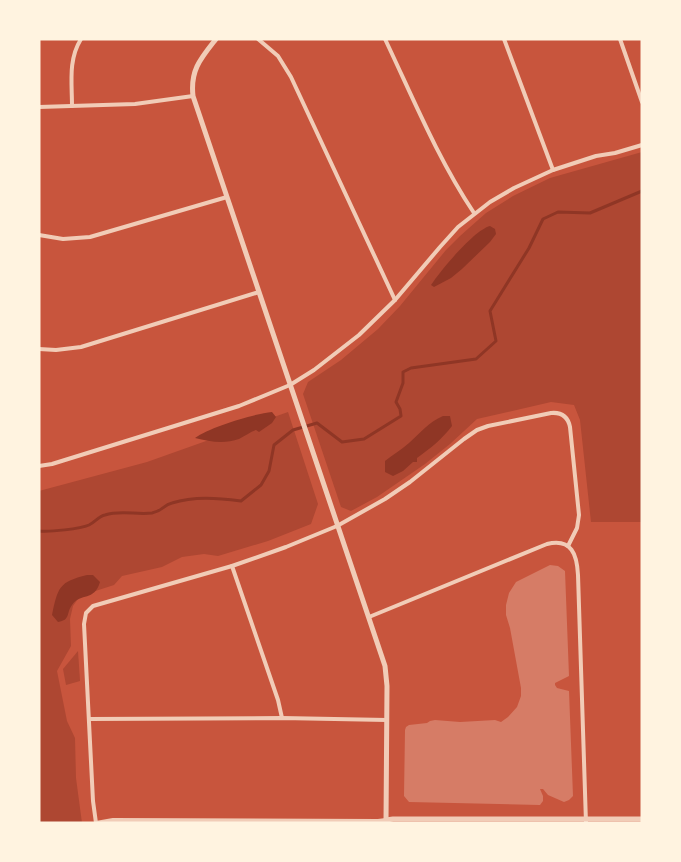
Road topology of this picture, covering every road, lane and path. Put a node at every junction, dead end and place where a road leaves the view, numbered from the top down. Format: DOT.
graph roads {
  1 [pos="81,39"];
  2 [pos="216,39"];
  3 [pos="258,39"];
  4 [pos="385,39"];
  5 [pos="504,39"];
  6 [pos="620,39"];
  7 [pos="193,96"];
  8 [pos="642,102"];
  9 [pos="72,106"];
  10 [pos="39,107"];
  11 [pos="642,145"];
  12 [pos="553,170"];
  13 [pos="227,197"];
  14 [pos="474,213"];
  15 [pos="39,235"];
  16 [pos="259,292"];
  17 [pos="395,300"];
  18 [pos="39,349"];
  19 [pos="290,386"];
  20 [pos="39,466"];
  21 [pos="337,526"];
  22 [pos="568,546"];
  23 [pos="232,566"];
  24 [pos="369,617"];
  25 [pos="282,718"];
  26 [pos="89,719"];
  27 [pos="387,720"];
  28 [pos="642,819"];
  29 [pos="586,821"];
  30 [pos="386,822"];
  31 [pos="96,823"];
  1 -- 9 [label="street"];
  2 -- 7 [label="street"];
  3 -- 17 [label="street"];
  4 -- 14 [label="street"];
  5 -- 12 [label="street"];
  6 -- 8 [label="street"];
  7 -- 9 [label="street"];
  7 -- 13 [label="street"];
  9 -- 10 [label="street"];
  11 -- 12 [label="street"];
  12 -- 14 [label="street"];
  13 -- 15 [label="street"];
  13 -- 16 [label="street"];
  14 -- 17 [label="street"];
  16 -- 18 [label="street"];
  16 -- 19 [label="street"];
  17 -- 19 [label="street"];
  19 -- 20 [label="street"];
  19 -- 21 [label="street"];
  21 -- 22 [label="street"];
  21 -- 23 [label="street"];
  21 -- 24 [label="street"];
  22 -- 24 [label="street"];
  22 -- 29 [label="street"];
  23 -- 25 [label="street"];
  23 -- 26 [label="street"];
  24 -- 27 [label="street"];
  25 -- 26 [label="street"];
  25 -- 27 [label="street"];
  26 -- 31 [label="street"];
  27 -- 30 [label="street"];
  28 -- 29 [label="street"];
  29 -- 30 [label="street"];
  30 -- 31 [label="street"];
}
